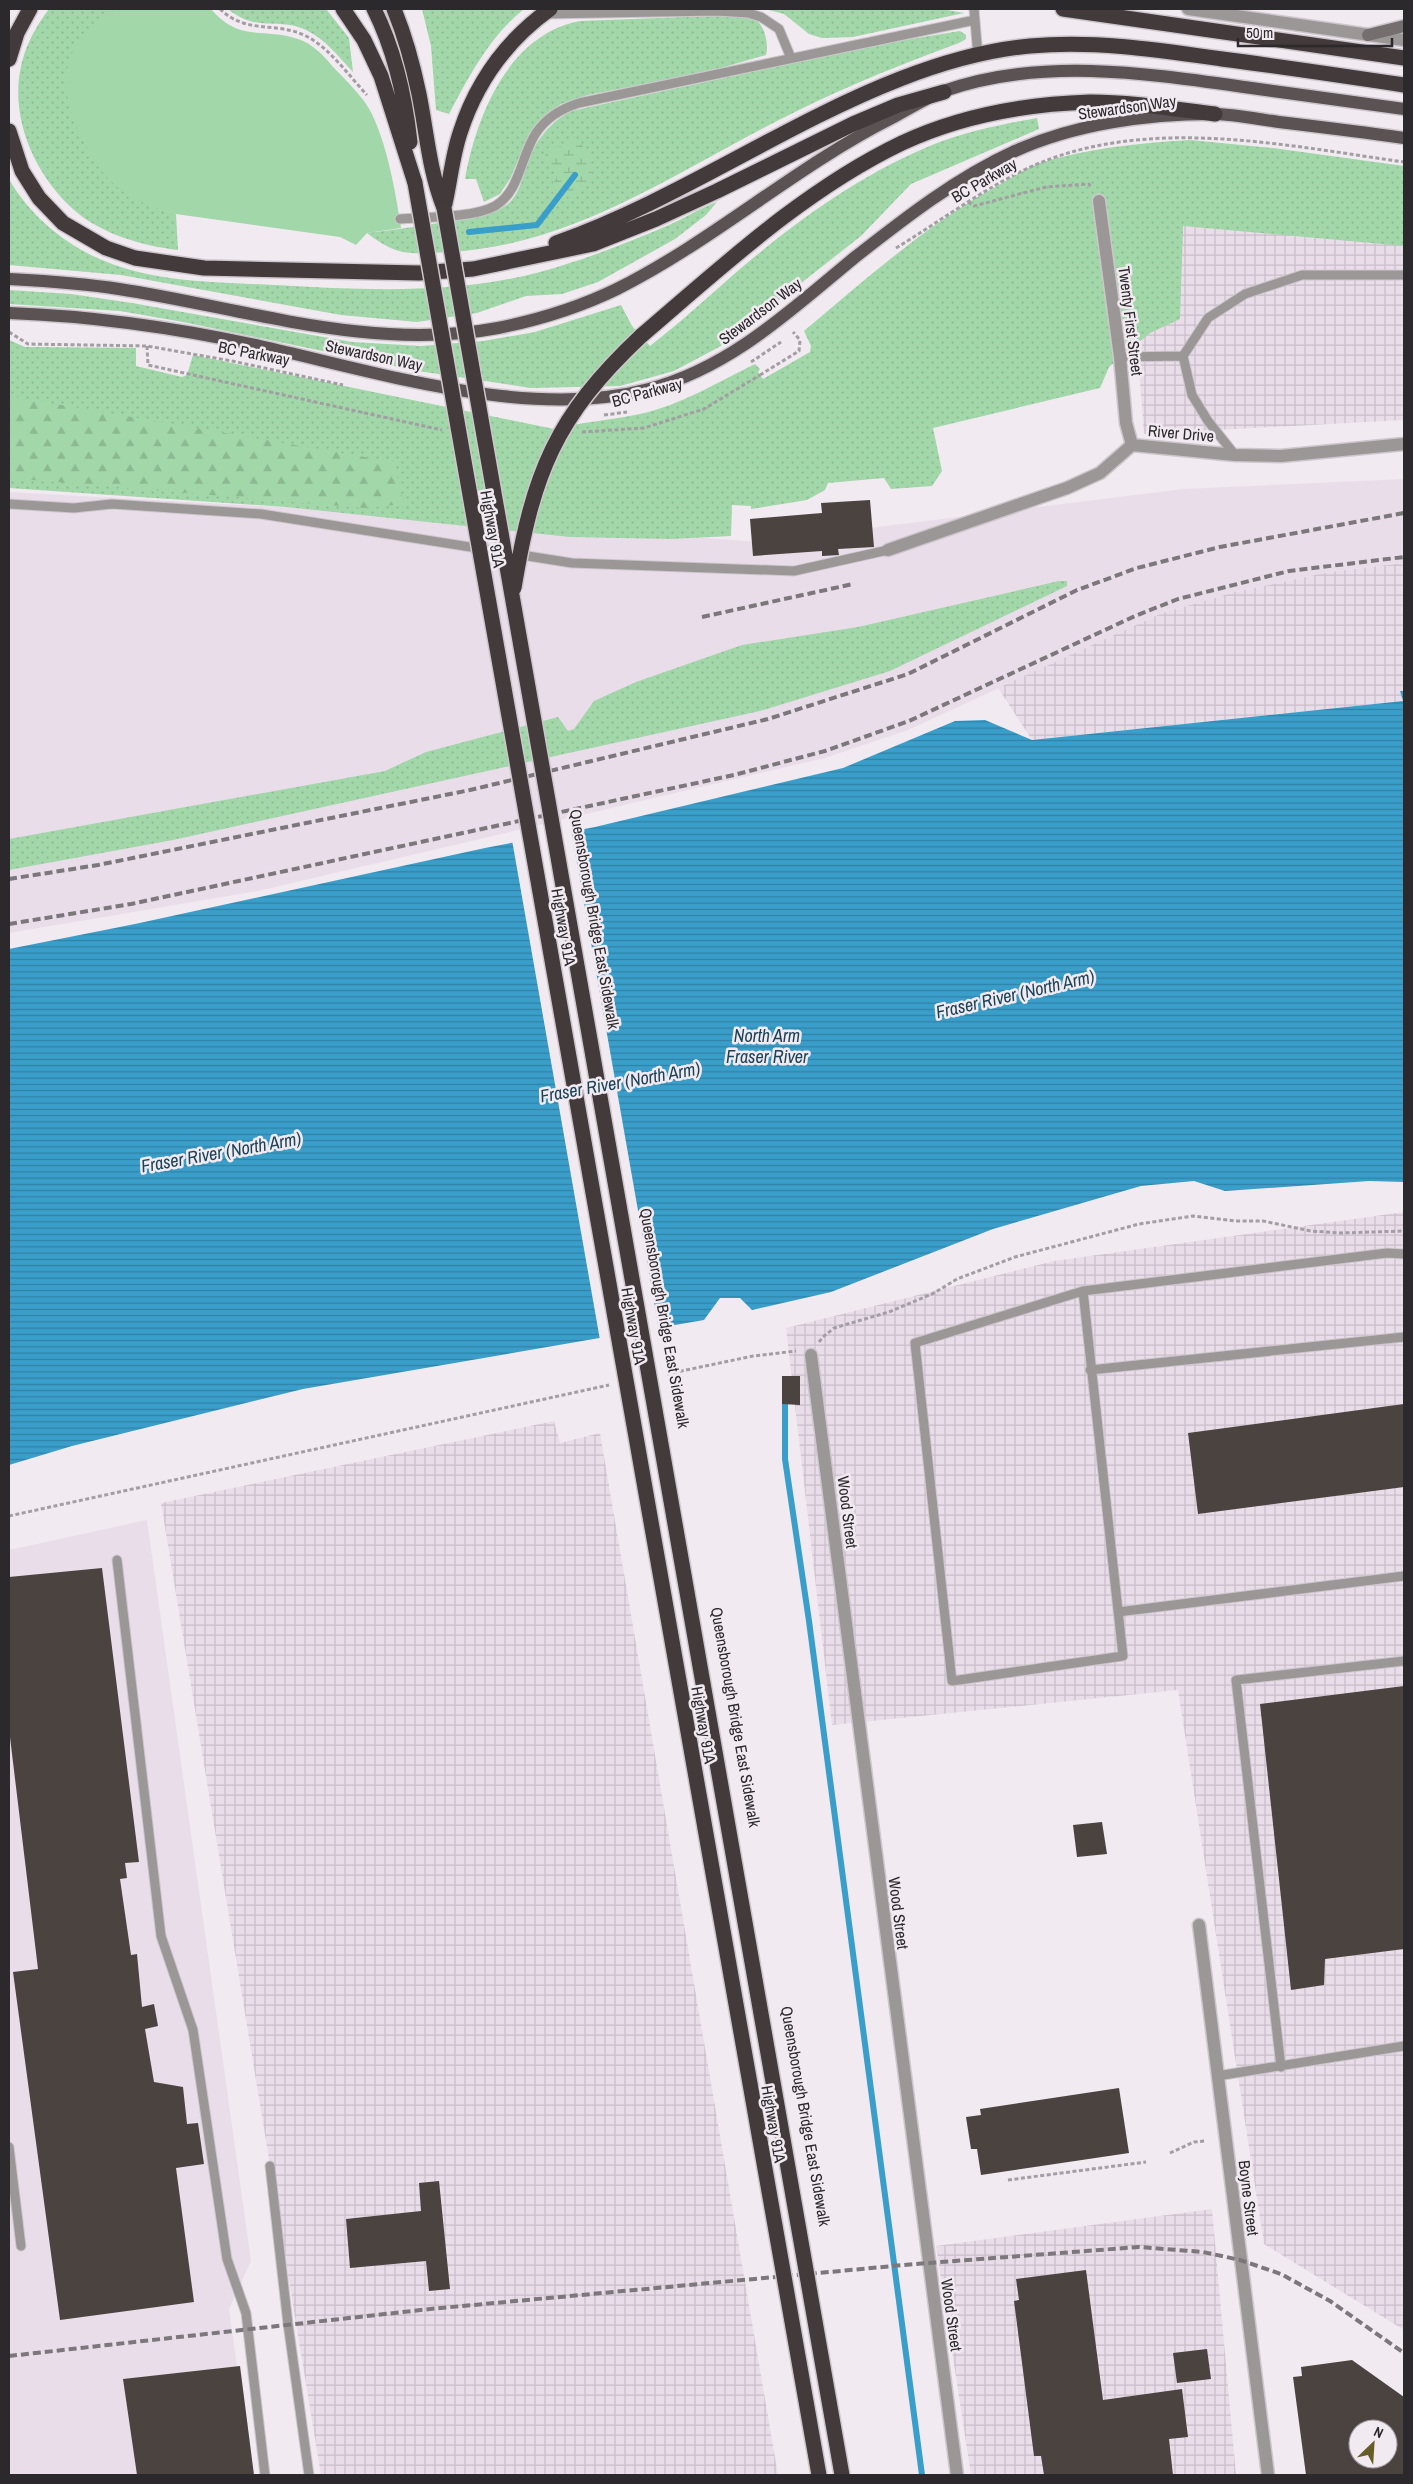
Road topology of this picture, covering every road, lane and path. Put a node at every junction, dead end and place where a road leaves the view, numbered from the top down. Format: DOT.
graph roads {
  1 [pos="30,9"];
  2 [pos="220,9"];
  3 [pos="343,9"];
  4 [pos="374,9"];
  5 [pos="394,9"];
  6 [pos="974,9"];
  7 [pos="1063,9"];
  8 [pos="1188,9"];
  9 [pos="546,11"];
  10 [pos="975,20"];
  11 [pos="1404,26"];
  12 [pos="1368,35"];
  13 [pos="1404,40"];
  14 [pos="978,56"];
  15 [pos="792,58"];
  16 [pos="1404,58"];
  17 [pos="9,59"];
  18 [pos="1404,85"];
  19 [pos="944,92"];
  20 [pos="368,96"];
  21 [pos="1404,109"];
  22 [pos="1215,114"];
  23 [pos="9,131"];
  24 [pos="1404,138"];
  25 [pos="1404,162"];
  26 [pos="415,183"];
  27 [pos="1099,201"];
  28 [pos="968,202"];
  29 [pos="444,208"];
  30 [pos="423,217"];
  31 [pos="400,219"];
  32 [pos="889,253"];
  33 [pos="496,265"];
  34 [pos="414,273"];
  35 [pos="1404,275"];
  36 [pos="9,279"];
  37 [pos="9,313"];
  38 [pos="801,326"];
  39 [pos="9,332"];
  40 [pos="793,332"];
  41 [pos="148,346"];
  42 [pos="1120,356"];
  43 [pos="1183,356"];
  44 [pos="747,364"];
  45 [pos="349,386"];
  46 [pos="634,410"];
  47 [pos="595,416"];
  48 [pos="442,430"];
  49 [pos="574,432"];
  50 [pos="1404,444"];
  51 [pos="1132,445"];
  52 [pos="1235,455"];
  53 [pos="9,504"];
  54 [pos="888,550"];
  55 [pos="513,599"];
  56 [pos="1404,1231"];
  57 [pos="1404,1254"];
  58 [pos="1083,1291"];
  59 [pos="1404,1337"];
  60 [pos="811,1355"];
  61 [pos="1090,1370"];
  62 [pos="666,1374"];
  63 [pos="618,1384"];
  64 [pos="9,1516"];
  65 [pos="117,1560"];
  66 [pos="1404,1576"];
  67 [pos="1118,1612"];
  68 [pos="1404,1661"];
  69 [pos="1199,1925"];
  70 [pos="1404,2046"];
  71 [pos="1281,2066"];
  72 [pos="1217,2076"];
  73 [pos="1205,2141"];
  74 [pos="9,2147"];
  75 [pos="1170,2153"];
  76 [pos="1146,2162"];
  77 [pos="270,2166"];
  78 [pos="1008,2180"];
  79 [pos="21,2246"];
  80 [pos="265,2475"];
  81 [pos="309,2475"];
  82 [pos="818,2475"];
  83 [pos="842,2475"];
  84 [pos="956,2475"];
  85 [pos="1268,2475"];
  1 -- 17 [label="highway"];
  2 -- 20 [label="path"];
  3 -- 26 [label="highway"];
  4 -- 26 [label="highway"];
  5 -- 29 [label="highway"];
  6 -- 10 [label="lane"];
  7 -- 16 [label="highway"];
  8 -- 12 [label="street"];
  9 -- 15 [label="lane"];
  9 -- 29 [label="highway"];
  10 -- 14 [label="lane"];
  10 -- 15 [label="lane"];
  11 -- 12 [label="main road"];
  12 -- 13 [label="street"];
  14 -- 18 [label="highway"];
  14 -- 33 [label="highway"];
  15 -- 30 [label="lane"];
  19 -- 21 [label="main road, Stewardson Way"];
  19 -- 33 [label="highway"];
  19 -- 36 [label="main road, Stewardson Way"];
  22 -- 24 [label="main road, Stewardson Way"];
  22 -- 37 [label="main road, Stewardson Way"];
  22 -- 55 [label="highway, bridge"];
  23 -- 34 [label="highway"];
  25 -- 28 [label="path, BC Parkway"];
  26 -- 82 [label="highway, Highway 91A, bridge"];
  27 -- 28 [label="path"];
  27 -- 42 [label="street, Twenty First Street"];
  28 -- 32 [label="path, BC Parkway"];
  29 -- 55 [label="highway, Highway 91A, bridge"];
  30 -- 31 [label="lane"];
  30 -- 34 [label="lane"];
  33 -- 34 [label="highway"];
  35 -- 43 [label="lane"];
  38 -- 40 [label="path"];
  39 -- 41 [label="path"];
  40 -- 44 [label="path"];
  40 -- 49 [label="path, bridge"];
  41 -- 45 [label="path, BC Parkway"];
  41 -- 48 [label="path, BC Parkway"];
  42 -- 43 [label="lane"];
  42 -- 51 [label="street, Twenty First Street"];
  43 -- 52 [label="lane"];
  46 -- 47 [label="path, BC Parkway"];
  50 -- 52 [label="street, River Drive"];
  51 -- 52 [label="street, River Drive"];
  51 -- 54 [label="street, River Drive"];
  53 -- 54 [label="lane"];
  55 -- 83 [label="highway, Highway 91A, bridge"];
  56 -- 60 [label="path"];
  57 -- 58 [label="lane"];
  58 -- 61 [label="lane"];
  58 -- 67 [label="lane"];
  59 -- 61 [label="lane"];
  60 -- 62 [label="path"];
  60 -- 84 [label="street, Wood Street"];
  61 -- 67 [label="lane"];
  63 -- 64 [label="path"];
  65 -- 80 [label="lane"];
  66 -- 67 [label="lane"];
  68 -- 71 [label="lane"];
  69 -- 72 [label="street, Boyne Street"];
  70 -- 71 [label="lane"];
  71 -- 72 [label="lane"];
  72 -- 85 [label="street, Boyne Street"];
  73 -- 75 [label="path"];
  74 -- 79 [label="lane"];
  76 -- 78 [label="path"];
  77 -- 81 [label="lane"];
}
